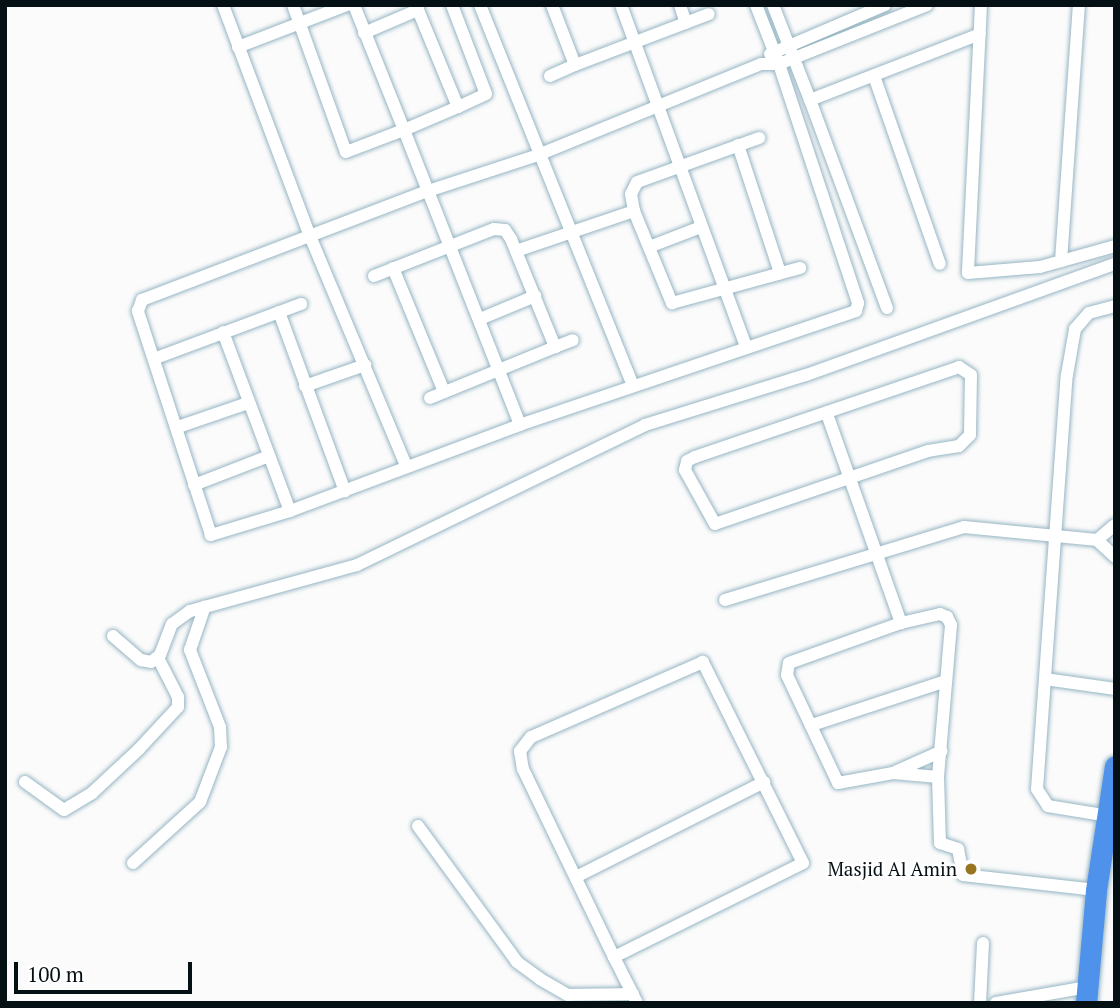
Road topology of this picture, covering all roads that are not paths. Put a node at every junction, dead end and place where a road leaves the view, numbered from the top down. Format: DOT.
graph roads {
  1 [pos="223,5"];
  2 [pos="293,5"];
  3 [pos="347,5"];
  4 [pos="354,5"];
  5 [pos="452,5"];
  6 [pos="481,5"];
  7 [pos="552,5"];
  8 [pos="621,5"];
  9 [pos="680,5"];
  10 [pos="756,5"];
  11 [pos="773,5"];
  12 [pos="885,5"];
  13 [pos="927,5"];
  14 [pos="981,5"];
  15 [pos="1079,5"];
  16 [pos="417,8"];
  17 [pos="709,14"];
  18 [pos="687,23"];
  19 [pos="299,24"];
  20 [pos="364,33"];
  21 [pos="980,34"];
  22 [pos="634,42"];
  23 [pos="788,44"];
  24 [pos="238,47"];
  25 [pos="773,51"];
  26 [pos="793,58"];
  27 [pos="761,64"];
  28 [pos="779,64"];
  29 [pos="575,65"];
  30 [pos="550,76"];
  31 [pos="874,76"];
  32 [pos="810,100"];
  33 [pos="657,106"];
  34 [pos="458,107"];
  35 [pos="404,130"];
  36 [pos="759,138"];
  37 [pos="738,145"];
  38 [pos="538,155"];
  39 [pos="680,164"];
  40 [pos="428,191"];
  41 [pos="634,211"];
  42 [pos="701,227"];
  43 [pos="571,230"];
  44 [pos="310,236"];
  45 [pos="450,245"];
  46 [pos="1115,246"];
  47 [pos="649,247"];
  48 [pos="516,251"];
  49 [pos="1061,261"];
  50 [pos="940,264"];
  51 [pos="1115,264"];
  52 [pos="393,268"];
  53 [pos="800,268"];
  54 [pos="780,273"];
  55 [pos="374,276"];
  56 [pos="726,290"];
  57 [pos="535,296"];
  58 [pos="301,304"];
  59 [pos="1115,306"];
  60 [pos="887,307"];
  61 [pos="279,312"];
  62 [pos="480,319"];
  63 [pos="223,332"];
  64 [pos="573,340"];
  65 [pos="555,347"];
  66 [pos="747,347"];
  67 [pos="156,358"];
  68 [pos="365,365"];
  69 [pos="499,371"];
  70 [pos="632,385"];
  71 [pos="305,386"];
  72 [pos="444,392"];
  73 [pos="430,398"];
  74 [pos="248,403"];
  75 [pos="827,414"];
  76 [pos="520,425"];
  77 [pos="178,428"];
  78 [pos="269,456"];
  79 [pos="406,466"];
  80 [pos="850,478"];
  81 [pos="194,485"];
  82 [pos="345,491"];
  83 [pos="290,511"];
  84 [pos="1115,525"];
  85 [pos="1057,538"];
  86 [pos="1097,540"];
  87 [pos="875,552"];
  88 [pos="1115,557"];
  89 [pos="725,600"];
  90 [pos="205,606"];
  91 [pos="901,623"];
  92 [pos="113,636"];
  93 [pos="158,658"];
  94 [pos="1045,679"];
  95 [pos="946,681"];
  96 [pos="1115,689"];
  97 [pos="812,725"];
  98 [pos="942,751"];
  99 [pos="1115,766"];
  100 [pos="893,773"];
  101 [pos="938,777"];
  102 [pos="25,782"];
  103 [pos="764,782"];
  104 [pos="1108,816"];
  105 [pos="418,825"];
  106 [pos="133,863"];
  107 [pos="576,877"];
  108 [pos="1096,890"];
  109 [pos="983,943"];
  110 [pos="614,957"];
  111 [pos="1087,995"];
  112 [pos="635,998"];
  113 [pos="980,1003"];
  114 [pos="996,1003"];
  1 -- 24 [label="street"];
  2 -- 19 [label="street"];
  3 -- 19 [label="street"];
  4 -- 20 [label="street"];
  5 -- 34 [label="street"];
  6 -- 38 [label="street"];
  7 -- 29 [label="street"];
  8 -- 22 [label="street"];
  9 -- 18 [label="street"];
  10 -- 25 [label="street"];
  11 -- 23 [label="street"];
  12 -- 23 [label="street"];
  13 -- 26 [label="street"];
  14 -- 21 [label="street"];
  15 -- 49 [label="street"];
  16 -- 20 [label="street"];
  16 -- 34 [label="street"];
  17 -- 18 [label="street"];
  18 -- 22 [label="street"];
  19 -- 24 [label="street"];
  19 -- 35 [label="street"];
  20 -- 35 [label="street"];
  21 -- 31 [label="street"];
  21 -- 49 [label="street"];
  22 -- 29 [label="street"];
  22 -- 33 [label="street"];
  23 -- 25 [label="street"];
  23 -- 26 [label="street"];
  24 -- 44 [label="street"];
  25 -- 27 [label="street"];
  25 -- 28 [label="street"];
  26 -- 28 [label="street"];
  26 -- 32 [label="street"];
  27 -- 28 [label="street"];
  27 -- 33 [label="street"];
  28 -- 66 [label="street"];
  29 -- 30 [label="street"];
  31 -- 32 [label="street"];
  31 -- 50 [label="street"];
  32 -- 60 [label="street"];
  33 -- 38 [label="street"];
  33 -- 39 [label="street"];
  34 -- 35 [label="street"];
  35 -- 40 [label="street"];
  36 -- 37 [label="street"];
  37 -- 39 [label="street"];
  37 -- 54 [label="street"];
  38 -- 40 [label="street"];
  38 -- 43 [label="street"];
  39 -- 41 [label="street"];
  39 -- 42 [label="street"];
  40 -- 44 [label="street"];
  40 -- 45 [label="street"];
  41 -- 43 [label="street"];
  41 -- 47 [label="street"];
  42 -- 47 [label="street"];
  42 -- 56 [label="street"];
  43 -- 48 [label="street"];
  43 -- 70 [label="street"];
  44 -- 67 [label="street"];
  44 -- 68 [label="street"];
  45 -- 48 [label="street"];
  45 -- 52 [label="street"];
  45 -- 62 [label="street"];
  46 -- 49 [label="street"];
  47 -- 56 [label="street"];
  48 -- 57 [label="street"];
  51 -- 90 [label="street"];
  52 -- 55 [label="street"];
  52 -- 72 [label="street"];
  53 -- 54 [label="street"];
  54 -- 56 [label="street"];
  56 -- 66 [label="street"];
  57 -- 62 [label="street"];
  57 -- 65 [label="street"];
  58 -- 61 [label="street"];
  59 -- 85 [label="street"];
  61 -- 63 [label="street"];
  61 -- 71 [label="street"];
  62 -- 69 [label="street"];
  63 -- 67 [label="street"];
  63 -- 74 [label="street"];
  64 -- 65 [label="street"];
  65 -- 69 [label="street"];
  66 -- 70 [label="street"];
  67 -- 77 [label="street"];
  68 -- 71 [label="street"];
  68 -- 79 [label="street"];
  69 -- 72 [label="street"];
  69 -- 76 [label="street"];
  70 -- 76 [label="street"];
  71 -- 82 [label="street"];
  72 -- 73 [label="street"];
  74 -- 77 [label="street"];
  74 -- 78 [label="street"];
  75 -- 80 [label="street"];
  75 -- 80 [label="street"];
  75 -- 80 [label="street"];
  76 -- 79 [label="street"];
  77 -- 81 [label="street"];
  78 -- 81 [label="street"];
  78 -- 83 [label="street"];
  79 -- 82 [label="street"];
  80 -- 87 [label="street"];
  81 -- 83 [label="street"];
  82 -- 83 [label="street"];
  84 -- 86 [label="street"];
  85 -- 86 [label="street"];
  85 -- 87 [label="street"];
  85 -- 94 [label="street"];
  86 -- 88 [label="street"];
  87 -- 89 [label="street"];
  87 -- 91 [label="street"];
  90 -- 93 [label="street"];
  90 -- 106 [label="street"];
  91 -- 95 [label="street"];
  91 -- 97 [label="street"];
  92 -- 93 [label="street"];
  93 -- 102 [label="street"];
  94 -- 96 [label="street"];
  94 -- 104 [label="street"];
  95 -- 97 [label="street"];
  95 -- 98 [label="street"];
  97 -- 100 [label="street"];
  98 -- 100 [label="street"];
  98 -- 101 [label="street"];
  99 -- 104 [label="highway"];
  100 -- 101 [label="street"];
  101 -- 108 [label="street"];
  103 -- 107 [label="street"];
  103 -- 107 [label="street"];
  103 -- 110 [label="street"];
  104 -- 108 [label="highway"];
  105 -- 112 [label="street"];
  107 -- 110 [label="street"];
  108 -- 111 [label="highway"];
  109 -- 113 [label="street"];
  110 -- 112 [label="street"];
  111 -- 114 [label="street"];
}
